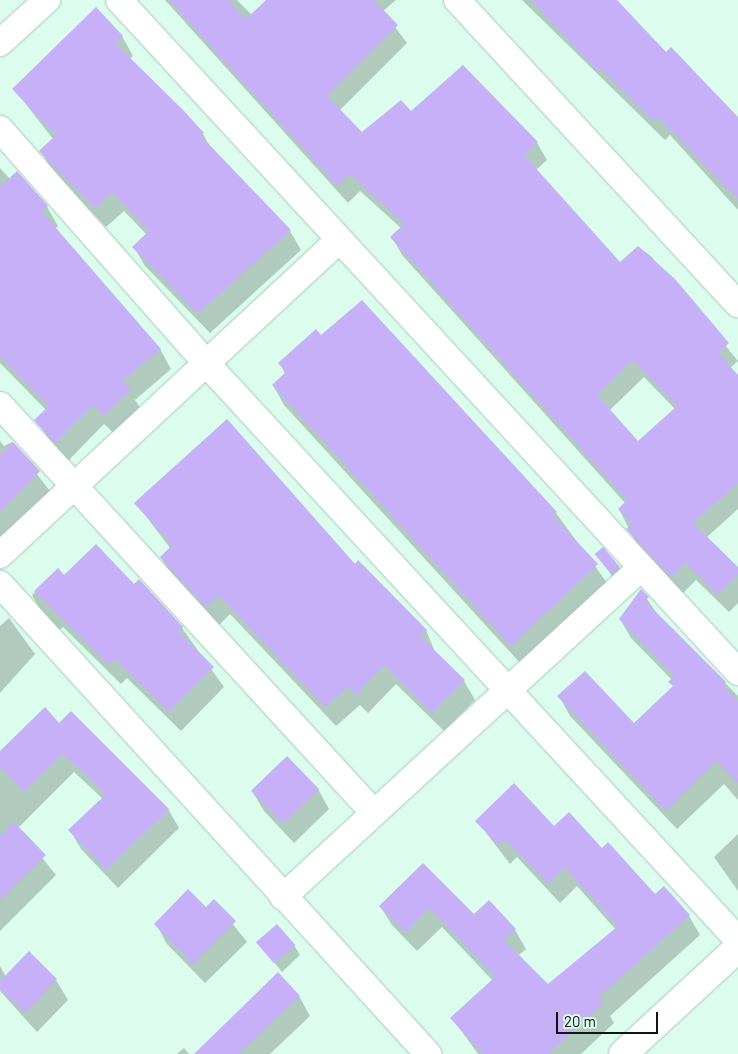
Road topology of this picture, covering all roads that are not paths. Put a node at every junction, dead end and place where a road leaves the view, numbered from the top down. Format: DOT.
graph roads {
  1 [pos="47,0"];
  2 [pos="119,0"];
  3 [pos="456,0"];
  4 [pos="0,43"];
  5 [pos="0,129"];
  6 [pos="337,242"];
  7 [pos="738,304"];
  8 [pos="206,363"];
  9 [pos="0,405"];
  10 [pos="74,485"];
  11 [pos="0,555"];
  12 [pos="641,568"];
  13 [pos="0,584"];
  14 [pos="738,672"];
  15 [pos="510,688"];
  16 [pos="374,812"];
  17 [pos="283,897"];
  18 [pos="738,940"];
  19 [pos="738,948"];
  20 [pos="428,1054"];
  21 [pos="623,1054"];
  1 -- 4 [label="street"];
  2 -- 6 [label="street"];
  3 -- 7 [label="street"];
  5 -- 8 [label="street"];
  6 -- 8 [label="street"];
  6 -- 12 [label="street"];
  8 -- 10 [label="street"];
  8 -- 15 [label="street"];
  9 -- 10 [label="street"];
  10 -- 11 [label="street"];
  10 -- 16 [label="street"];
  12 -- 14 [label="street"];
  12 -- 15 [label="street"];
  13 -- 17 [label="street"];
  15 -- 16 [label="street"];
  15 -- 18 [label="street"];
  16 -- 17 [label="street"];
  17 -- 20 [label="street"];
  19 -- 21 [label="street"];
}
